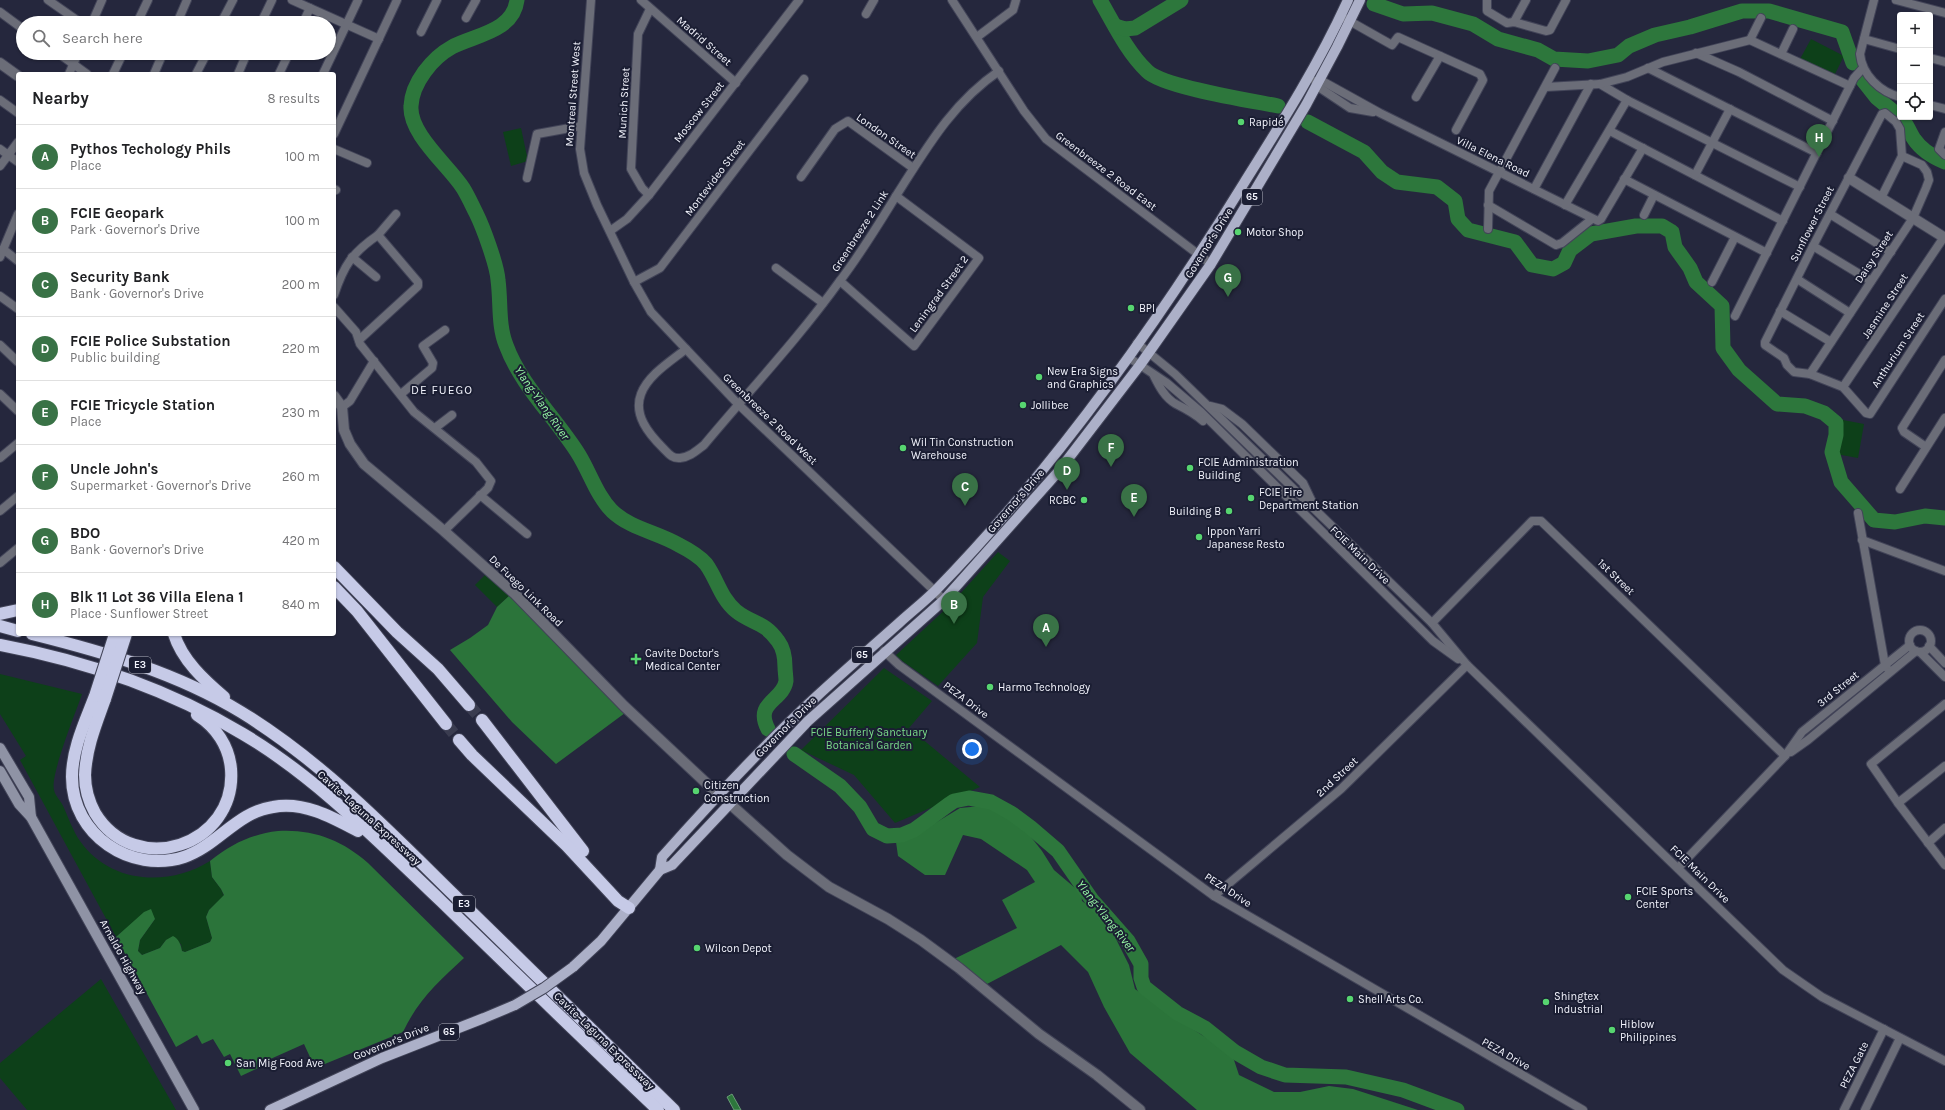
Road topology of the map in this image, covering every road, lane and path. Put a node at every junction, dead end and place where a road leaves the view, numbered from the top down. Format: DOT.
graph roads {
  1 [pos="48,0"];
  2 [pos="102,0"];
  3 [pos="148,0"];
  4 [pos="187,0"];
  5 [pos="233,0"];
  6 [pos="272,0"];
  7 [pos="292,0"];
  8 [pos="358,0"];
  9 [pos="397,0"];
  10 [pos="437,0"];
  11 [pos="476,0"];
  12 [pos="591,0"];
  13 [pos="641,0"];
  14 [pos="799,0"];
  15 [pos="874,0"];
  16 [pos="952,0"];
  17 [pos="1016,0"];
  18 [pos="1348,0"];
  19 [pos="1360,0"];
  20 [pos="1487,0"];
  21 [pos="1526,0"];
  22 [pos="1566,0"];
  23 [pos="1874,0"];
  24 [pos="1896,0"];
  25 [pos="310,8"];
  26 [pos="650,9"];
  27 [pos="0,12"];
  28 [pos="1945,13"];
  29 [pos="866,14"];
  30 [pos="71,16"];
  31 [pos="95,16"];
  32 [pos="140,16"];
  33 [pos="180,16"];
  34 [pos="225,16"];
  35 [pos="264,16"];
  36 [pos="306,16"];
  37 [pos="328,16"];
  38 [pos="466,18"];
  39 [pos="1346,18"];
  40 [pos="1761,18"];
  41 [pos="336,20"];
  42 [pos="1514,22"];
  43 [pos="16,24"];
  44 [pos="346,24"];
  45 [pos="1793,29"];
  46 [pos="421,32"];
  47 [pos="977,37"];
  48 [pos="379,39"];
  49 [pos="1864,39"];
  50 [pos="1750,40"];
  51 [pos="336,46"];
  52 [pos="1897,48"];
  53 [pos="1696,53"];
  54 [pos="1782,54"];
  55 [pos="1440,56"];
  56 [pos="1933,59"];
  57 [pos="68,60"];
  58 [pos="75,60"];
  59 [pos="120,60"];
  60 [pos="160,60"];
  61 [pos="203,60"];
  62 [pos="244,60"];
  63 [pos="286,60"];
  64 [pos="329,60"];
  65 [pos="1945,62"];
  66 [pos="0,63"];
  67 [pos="73,64"];
  68 [pos="1555,68"];
  69 [pos="1648,68"];
  70 [pos="0,71"];
  71 [pos="999,71"];
  72 [pos="70,72"];
  73 [pos="84,72"];
  74 [pos="114,72"];
  75 [pos="155,72"];
  76 [pos="197,72"];
  77 [pos="239,72"];
  78 [pos="280,72"];
  79 [pos="324,72"];
  80 [pos="1859,72"];
  81 [pos="16,75"];
  82 [pos="1308,77"];
  83 [pos="804,79"];
  84 [pos="16,82"];
  85 [pos="1318,82"];
  86 [pos="736,83"];
  87 [pos="1596,84"];
  88 [pos="1850,86"];
  89 [pos="1546,87"];
  90 [pos="1897,96"];
  91 [pos="1416,97"];
  92 [pos="0,100"];
  93 [pos="1627,100"];
  94 [pos="1933,106"];
  95 [pos="1730,109"];
  96 [pos="1945,110"];
  97 [pos="16,112"];
  98 [pos="1833,121"];
  99 [pos="581,126"];
  100 [pos="336,130"];
  101 [pos="1456,130"];
  102 [pos="1610,131"];
  103 [pos="1945,132"];
  104 [pos="1713,142"];
  105 [pos="16,145"];
  106 [pos="1643,148"];
  107 [pos="0,150"];
  108 [pos="336,150"];
  109 [pos="1942,152"];
  110 [pos="1817,153"];
  111 [pos="8,155"];
  112 [pos="1902,156"];
  113 [pos="16,161"];
  114 [pos="367,163"];
  115 [pos="0,166"];
  116 [pos="913,168"];
  117 [pos="1498,172"];
  118 [pos="1695,175"];
  119 [pos="801,177"];
  120 [pos="527,178"];
  121 [pos="1849,178"];
  122 [pos="1624,179"];
  123 [pos="1800,187"];
  124 [pos="1534,189"];
  125 [pos="649,195"];
  126 [pos="1654,195"];
  127 [pos="896,196"];
  128 [pos="1881,198"];
  129 [pos="1565,205"];
  130 [pos="1488,206"];
  131 [pos="396,214"];
  132 [pos="1830,214"];
  133 [pos="1644,215"];
  134 [pos="1913,218"];
  135 [pos="16,219"];
  136 [pos="1595,220"];
  137 [pos="1783,221"];
  138 [pos="1488,229"];
  139 [pos="610,231"];
  140 [pos="378,235"];
  141 [pos="1734,237"];
  142 [pos="1944,237"];
  143 [pos="1813,246"];
  144 [pos="1890,252"];
  145 [pos="2,253"];
  146 [pos="1767,254"];
  147 [pos="1199,255"];
  148 [pos="352,257"];
  149 [pos="16,260"];
  150 [pos="1211,264"];
  151 [pos="776,268"];
  152 [pos="337,277"];
  153 [pos="376,277"];
  154 [pos="1797,279"];
  155 [pos="840,281"];
  156 [pos="1871,281"];
  157 [pos="634,282"];
  158 [pos="1712,282"];
  159 [pos="0,296"];
  160 [pos="1945,299"];
  161 [pos="823,303"];
  162 [pos="16,308"];
  163 [pos="336,309"];
  164 [pos="1780,311"];
  165 [pos="1850,313"];
  166 [pos="1735,316"];
  167 [pos="445,330"];
  168 [pos="359,340"];
  169 [pos="1831,342"];
  170 [pos="1137,343"];
  171 [pos="0,345"];
  172 [pos="686,349"];
  173 [pos="1149,352"];
  174 [pos="16,360"];
  175 [pos="1945,360"];
  176 [pos="374,361"];
  177 [pos="1125,361"];
  178 [pos="1137,369"];
  179 [pos="1810,374"];
  180 [pos="1844,387"];
  181 [pos="0,394"];
  182 [pos="401,394"];
  183 [pos="336,398"];
  184 [pos="738,404"];
  185 [pos="342,406"];
  186 [pos="16,409"];
  187 [pos="452,415"];
  188 [pos="1945,418"];
  189 [pos="435,428"];
  190 [pos="16,444"];
  191 [pos="1926,447"];
  192 [pos="2,454"];
  193 [pos="1900,488"];
  194 [pos="480,495"];
  195 [pos="16,498"];
  196 [pos="0,511"];
  197 [pos="1858,514"];
  198 [pos="444,531"];
  199 [pos="528,534"];
  200 [pos="1862,540"];
  201 [pos="16,550"];
  202 [pos="0,563"];
  203 [pos="336,569"];
  204 [pos="1945,572"];
  205 [pos="336,589"];
  206 [pos="935,592"];
  207 [pos="944,600"];
  208 [pos="16,610"];
  209 [pos="0,614"];
  210 [pos="1432,623"];
  211 [pos="1,627"];
  212 [pos="16,631"];
  213 [pos="39,636"];
  214 [pos="115,636"];
  215 [pos="125,636"];
  216 [pos="175,636"];
  217 [pos="0,645"];
  218 [pos="1929,646"];
  219 [pos="1915,649"];
  220 [pos="884,651"];
  221 [pos="1944,661"];
  222 [pos="1467,665"];
  223 [pos="1887,668"];
  224 [pos="1945,677"];
  225 [pos="159,690"];
  226 [pos="100,697"];
  227 [pos="1945,704"];
  228 [pos="469,705"];
  229 [pos="242,712"];
  230 [pos="482,720"];
  231 [pos="446,724"];
  232 [pos="459,740"];
  233 [pos="0,748"];
  234 [pos="1785,756"];
  235 [pos="1945,766"];
  236 [pos="0,771"];
  237 [pos="719,795"];
  238 [pos="729,803"];
  239 [pos="1898,803"];
  240 [pos="31,816"];
  241 [pos="1945,828"];
  242 [pos="379,842"];
  243 [pos="1928,842"];
  244 [pos="1945,864"];
  245 [pos="1678,868"];
  246 [pos="660,870"];
  247 [pos="1214,896"];
  248 [pos="629,908"];
  249 [pos="1884,1029"];
  250 [pos="1900,1038"];
  251 [pos="1945,1060"];
  252 [pos="194,1110"];
  253 [pos="270,1110"];
  254 [pos="658,1110"];
  255 [pos="674,1110"];
  256 [pos="1140,1110"];
  257 [pos="1583,1110"];
  258 [pos="1844,1110"];
  259 [pos="1865,1110"];
  1 -- 30 [label="street"];
  2 -- 31 [label="street"];
  3 -- 32 [label="street"];
  4 -- 33 [label="street"];
  5 -- 34 [label="street"];
  6 -- 35 [label="street"];
  7 -- 25 [label="street"];
  8 -- 44 [label="street"];
  9 -- 48 [label="street"];
  10 -- 46 [label="street"];
  11 -- 38 [label="street"];
  12 -- 99 [label="street, Montreal Street West"];
  13 -- 26 [label="street, Madrid Street"];
  14 -- 86 [label="street, Moscow Street"];
  15 -- 29 [label="street"];
  16 -- 47 [label="street, Greenbreeze 2 Road East"];
  17 -- 47 [label="street"];
  18 -- 39 [label="main road, Governor's Drive / 65"];
  19 -- 39 [label="main road, Governor's Drive / 65"];
  20 -- 42 [label="street"];
  21 -- 42 [label="street"];
  22 -- 42 [label="street"];
  23 -- 49 [label="street"];
  24 -- 28 [label="street"];
  25 -- 36 [label="street"];
  25 -- 37 [label="street"];
  26 -- 86 [label="street, Madrid Street"];
  26 -- 125 [label="street, Munich Street"];
  27 -- 43 [label="street"];
  39 -- 55 [label="street"];
  39 -- 82 [label="main road, Governor's Drive / 65"];
  39 -- 85 [label="main road, Governor's Drive / 65"];
  40 -- 50 [label="street"];
  41 -- 44 [label="street"];
  44 -- 48 [label="street"];
  44 -- 51 [label="street"];
  45 -- 54 [label="street"];
  47 -- 71 [label="street, Greenbreeze 2 Road East"];
  48 -- 100 [label="street"];
  49 -- 52 [label="street"];
  49 -- 80 [label="street"];
  50 -- 53 [label="street"];
  50 -- 54 [label="street"];
  53 -- 69 [label="street"];
  53 -- 98 [label="street"];
  54 -- 88 [label="street"];
  55 -- 91 [label="street"];
  55 -- 101 [label="street"];
  56 -- 65 [label="street"];
  57 -- 67 [label="street"];
  58 -- 67 [label="street"];
  59 -- 74 [label="street"];
  60 -- 75 [label="street"];
  61 -- 76 [label="street"];
  62 -- 77 [label="street"];
  63 -- 78 [label="street"];
  64 -- 79 [label="street"];
  66 -- 81 [label="street"];
  67 -- 72 [label="street"];
  67 -- 73 [label="street"];
  68 -- 89 [label="street"];
  69 -- 87 [label="street"];
  69 -- 95 [label="street"];
  70 -- 84 [label="street"];
  71 -- 116 [label="street, Greenbreeze 2 Link"];
  71 -- 147 [label="street, Greenbreeze 2 Road East"];
  80 -- 88 [label="street"];
  80 -- 90 [label="street"];
  82 -- 85 [label="street, Villa Elena Road"];
  82 -- 147 [label="main road, Governor's Drive / 65"];
  83 -- 157 [label="street, Montevideo Street"];
  85 -- 117 [label="street, Villa Elena Road"];
  85 -- 150 [label="main road, Governor's Drive / 65"];
  86 -- 125 [label="street, Moscow Street"];
  87 -- 89 [label="street"];
  87 -- 93 [label="street"];
  87 -- 124 [label="street"];
  88 -- 98 [label="street"];
  89 -- 117 [label="street"];
  92 -- 97 [label="street"];
  93 -- 102 [label="street"];
  93 -- 104 [label="street"];
  94 -- 96 [label="street"];
  95 -- 104 [label="street"];
  95 -- 110 [label="street"];
  98 -- 110 [label="street"];
  99 -- 120 [label="street"];
  99 -- 139 [label="street, Montreal Street West"];
  102 -- 106 [label="street"];
  102 -- 129 [label="street"];
  103 -- 109 [label="street"];
  104 -- 118 [label="street"];
  104 -- 123 [label="street"];
  105 -- 111 [label="street"];
  106 -- 118 [label="street"];
  106 -- 122 [label="street"];
  107 -- 111 [label="street"];
  108 -- 114 [label="street"];
  110 -- 123 [label="street"];
  111 -- 113 [label="street"];
  111 -- 115 [label="street"];
  112 -- 121 [label="street, Sunflower Street"];
  112 -- 128 [label="street"];
  112 -- 134 [label="street, Daisy Street"];
  116 -- 119 [label="street, London Street"];
  116 -- 127 [label="street, Greenbreeze 2 Link"];
  117 -- 124 [label="street, Villa Elena Road"];
  117 -- 130 [label="street"];
  118 -- 137 [label="street"];
  121 -- 128 [label="street"];
  121 -- 132 [label="street, Sunflower Street"];
  122 -- 126 [label="street"];
  122 -- 136 [label="street"];
  123 -- 137 [label="street"];
  124 -- 129 [label="street, Villa Elena Road"];
  125 -- 139 [label="street, Moscow Street"];
  126 -- 133 [label="street"];
  126 -- 141 [label="street"];
  127 -- 155 [label="street, Greenbreeze 2 Link"];
  127 -- 155 [label="street, Leningrad Street 2"];
  128 -- 134 [label="street"];
  129 -- 136 [label="street, Villa Elena Road"];
  130 -- 136 [label="street"];
  130 -- 138 [label="street"];
  131 -- 140 [label="street"];
  132 -- 143 [label="street, Sunflower Street"];
  132 -- 144 [label="street"];
  134 -- 142 [label="street"];
  134 -- 144 [label="street, Daisy Street"];
  135 -- 145 [label="street"];
  137 -- 146 [label="street"];
  139 -- 157 [label="street, Greenbreeze 2 Road West"];
  140 -- 148 [label="street"];
  140 -- 168 [label="street"];
  141 -- 146 [label="street"];
  141 -- 158 [label="street"];
  142 -- 180 [label="street, Jasmine Street"];
  143 -- 154 [label="street, Sunflower Street"];
  143 -- 156 [label="street"];
  144 -- 156 [label="street, Daisy Street"];
  145 -- 149 [label="street"];
  146 -- 166 [label="street"];
  147 -- 150 [label="street, Greenbreeze 2 Road East"];
  147 -- 170 [label="main road, Governor's Drive / 65"];
  148 -- 152 [label="street"];
  148 -- 153 [label="street"];
  150 -- 173 [label="main road, Governor's Drive / 65"];
  151 -- 161 [label="street"];
  154 -- 164 [label="street, Sunflower Street"];
  154 -- 165 [label="street"];
  155 -- 161 [label="street, Greenbreeze 2 Link"];
  156 -- 165 [label="street, Daisy Street"];
  157 -- 172 [label="street, Greenbreeze 2 Road West"];
  159 -- 162 [label="street"];
  160 -- 180 [label="street, Anthurium Street"];
  161 -- 184 [label="street, Greenbreeze 2 Link"];
  163 -- 168 [label="street"];
  164 -- 169 [label="street"];
  164 -- 179 [label="street, Sunflower Street"];
  165 -- 169 [label="street, Daisy Street"];
  167 -- 182 [label="street"];
  168 -- 176 [label="street"];
  169 -- 179 [label="street, Daisy Street"];
  170 -- 173 [label="street, FCIE Main Drive"];
  170 -- 177 [label="main road, Governor's Drive / 65"];
  171 -- 174 [label="street"];
  172 -- 184 [label="street, Greenbreeze 2 Road West"];
  172 -- 184 [label="street"];
  173 -- 178 [label="main road, Governor's Drive / 65"];
  173 -- 210 [label="street, FCIE Main Drive"];
  175 -- 191 [label="street"];
  176 -- 182 [label="street"];
  176 -- 185 [label="street"];
  177 -- 178 [label="main road"];
  177 -- 206 [label="main road, Governor's Drive / 65"];
  178 -- 207 [label="main road, Governor's Drive / 65"];
  178 -- 222 [label="street, FCIE Main Drive"];
  179 -- 180 [label="street"];
  181 -- 186 [label="street"];
  182 -- 189 [label="street"];
  183 -- 185 [label="street"];
  184 -- 206 [label="street, Greenbreeze 2 Road West"];
  185 -- 198 [label="street, De Fuego Link Road"];
  187 -- 189 [label="street"];
  188 -- 191 [label="street"];
  189 -- 194 [label="street"];
  190 -- 192 [label="street"];
  191 -- 193 [label="street"];
  194 -- 198 [label="street"];
  194 -- 199 [label="street"];
  195 -- 196 [label="street"];
  197 -- 200 [label="street"];
  198 -- 237 [label="street, De Fuego Link Road"];
  200 -- 204 [label="street"];
  200 -- 223 [label="street"];
  201 -- 202 [label="street"];
  203 -- 228 [label="highway"];
  205 -- 231 [label="highway"];
  206 -- 207 [label="street, Greenbreeze 2 Road West"];
  206 -- 237 [label="main road, Governor's Drive / 65"];
  207 -- 220 [label="main road, Governor's Drive / 65"];
  208 -- 209 [label="highway"];
  210 -- 222 [label="street, FCIE Main Drive"];
  210 -- 234 [label="street, 1st Street"];
  211 -- 212 [label="highway"];
  213 -- 229 [label="highway, Cavite–Laguna Expressway / E3"];
  214 -- 226 [label="highway, bridge"];
  215 -- 226 [label="highway, bridge"];
  216 -- 229 [label="highway"];
  217 -- 225 [label="highway, Cavite–Laguna Expressway / E3"];
  218 -- 219 [label="street"];
  218 -- 219 [label="street"];
  218 -- 221 [label="street"];
  219 -- 223 [label="street, 3rd Street"];
  219 -- 224 [label="street"];
  220 -- 238 [label="main road, Governor's Drive / 65"];
  220 -- 247 [label="street, PEZA Drive"];
  222 -- 245 [label="street, FCIE Main Drive"];
  222 -- 247 [label="street, 2nd Street"];
  223 -- 234 [label="street, 3rd Street"];
  225 -- 226 [label="highway"];
  225 -- 242 [label="highway, Cavite–Laguna Expressway / E3"];
  226 -- 242 [label="highway"];
  227 -- 239 [label="street"];
  229 -- 255 [label="highway, Cavite–Laguna Expressway / E3"];
  230 -- 248 [label="highway"];
  232 -- 248 [label="highway"];
  233 -- 240 [label="main road, Arnaldo Highway"];
  234 -- 245 [label="street, 3rd Street"];
  235 -- 239 [label="street"];
  236 -- 240 [label="main road, Arnaldo Highway"];
  237 -- 246 [label="main road, Governor's Drive / 65"];
  238 -- 246 [label="main road, Governor's Drive / 65"];
  238 -- 256 [label="street"];
  239 -- 243 [label="street"];
  240 -- 252 [label="main road, Arnaldo Highway"];
  241 -- 243 [label="street"];
  242 -- 254 [label="highway, Cavite–Laguna Expressway / E3"];
  243 -- 244 [label="street"];
  245 -- 249 [label="street, FCIE Main Drive"];
  246 -- 248 [label="main road, Governor's Drive / 65"];
  247 -- 257 [label="street, PEZA Drive"];
  248 -- 253 [label="main road, Governor's Drive / 65, bridge"];
  249 -- 250 [label="street, FCIE Main Drive"];
  249 -- 258 [label="street, PEZA Gate"];
  250 -- 251 [label="street, FCIE Main Drive"];
  250 -- 259 [label="street"];
}
